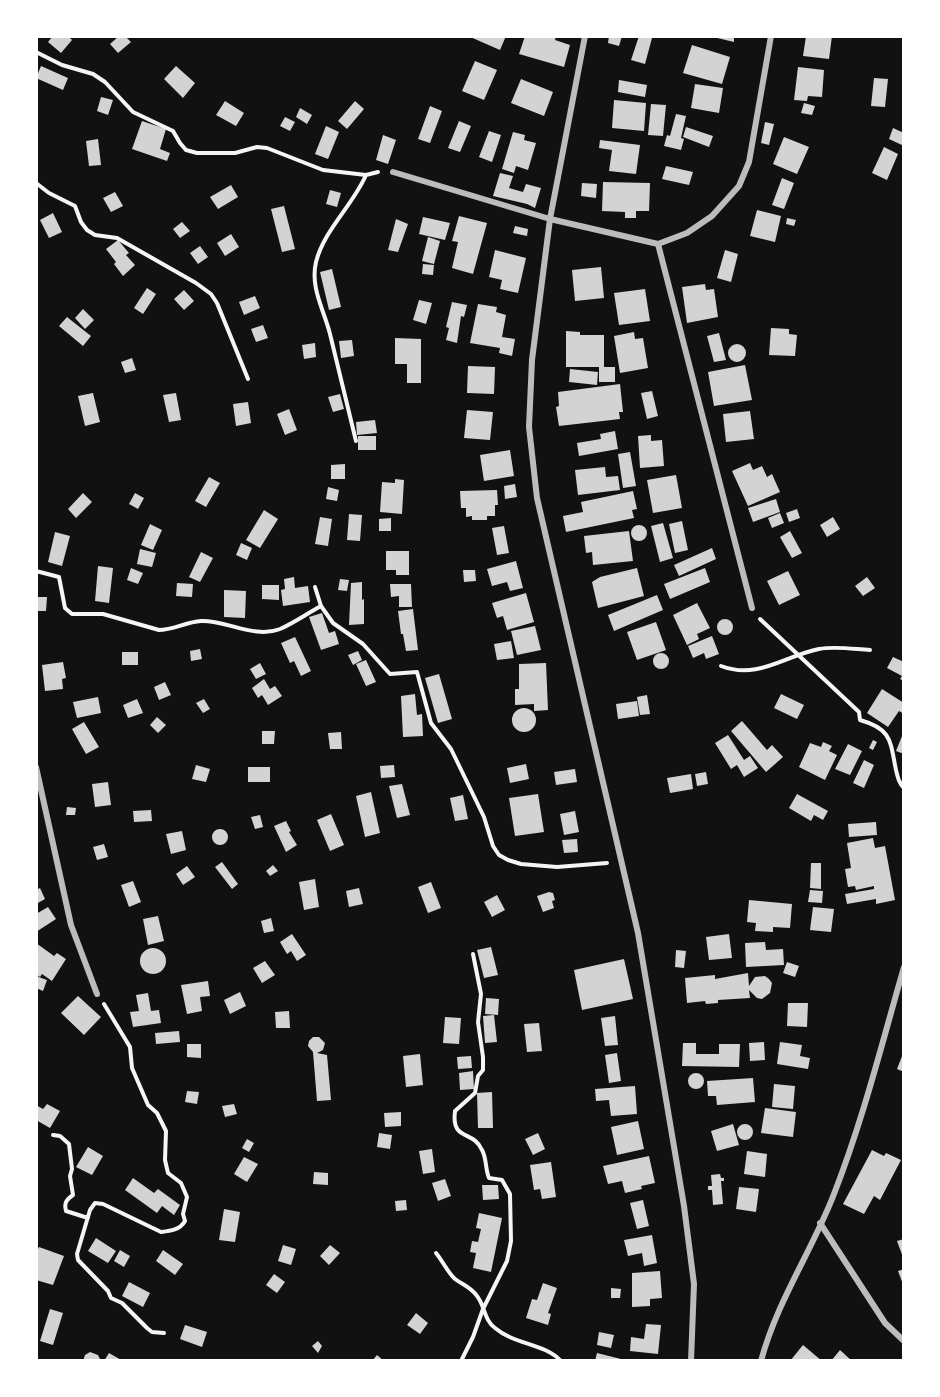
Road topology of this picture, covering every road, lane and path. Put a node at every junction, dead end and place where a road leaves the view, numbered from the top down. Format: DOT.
graph roads {
  1 [pos="585,36"];
  2 [pos="771,36"];
  3 [pos="36,52"];
  4 [pos="393,172"];
  5 [pos="366,175"];
  6 [pos="36,183"];
  7 [pos="550,219"];
  8 [pos="658,244"];
  9 [pos="248,379"];
  10 [pos="356,441"];
  11 [pos="36,571"];
  12 [pos="315,587"];
  13 [pos="321,606"];
  14 [pos="752,608"];
  15 [pos="870,650"];
  16 [pos="800,656"];
  17 [pos="721,666"];
  18 [pos="36,766"];
  19 [pos="904,788"];
  20 [pos="622,862"];
  21 [pos="473,954"];
  22 [pos="904,967"];
  23 [pos="97,994"];
  24 [pos="53,1135"];
  25 [pos="88,1218"];
  26 [pos="820,1223"];
  27 [pos="436,1252"];
  28 [pos="483,1309"];
  29 [pos="164,1333"];
  30 [pos="904,1341"];
  31 [pos="461,1361"];
  32 [pos="561,1361"];
  33 [pos="692,1361"];
  34 [pos="761,1361"];
  1 -- 7 [label="street"];
  2 -- 8 [label="street"];
  3 -- 5 [label="path"];
  4 -- 5 [label="path"];
  4 -- 7 [label="street"];
  5 -- 10 [label="path"];
  6 -- 9 [label="path"];
  7 -- 8 [label="street"];
  7 -- 20 [label="street"];
  8 -- 14 [label="street"];
  11 -- 13 [label="path"];
  12 -- 13 [label="path"];
  13 -- 20 [label="path"];
  14 -- 16 [label="path"];
  15 -- 16 [label="path"];
  16 -- 17 [label="path"];
  16 -- 19 [label="path"];
  18 -- 23 [label="street"];
  20 -- 33 [label="street"];
  21 -- 28 [label="path"];
  22 -- 26 [label="street"];
  23 -- 25 [label="path"];
  24 -- 25 [label="path"];
  25 -- 29 [label="path"];
  26 -- 30 [label="street"];
  26 -- 34 [label="street"];
  27 -- 28 [label="path"];
  28 -- 31 [label="path"];
  28 -- 32 [label="path"];
}
